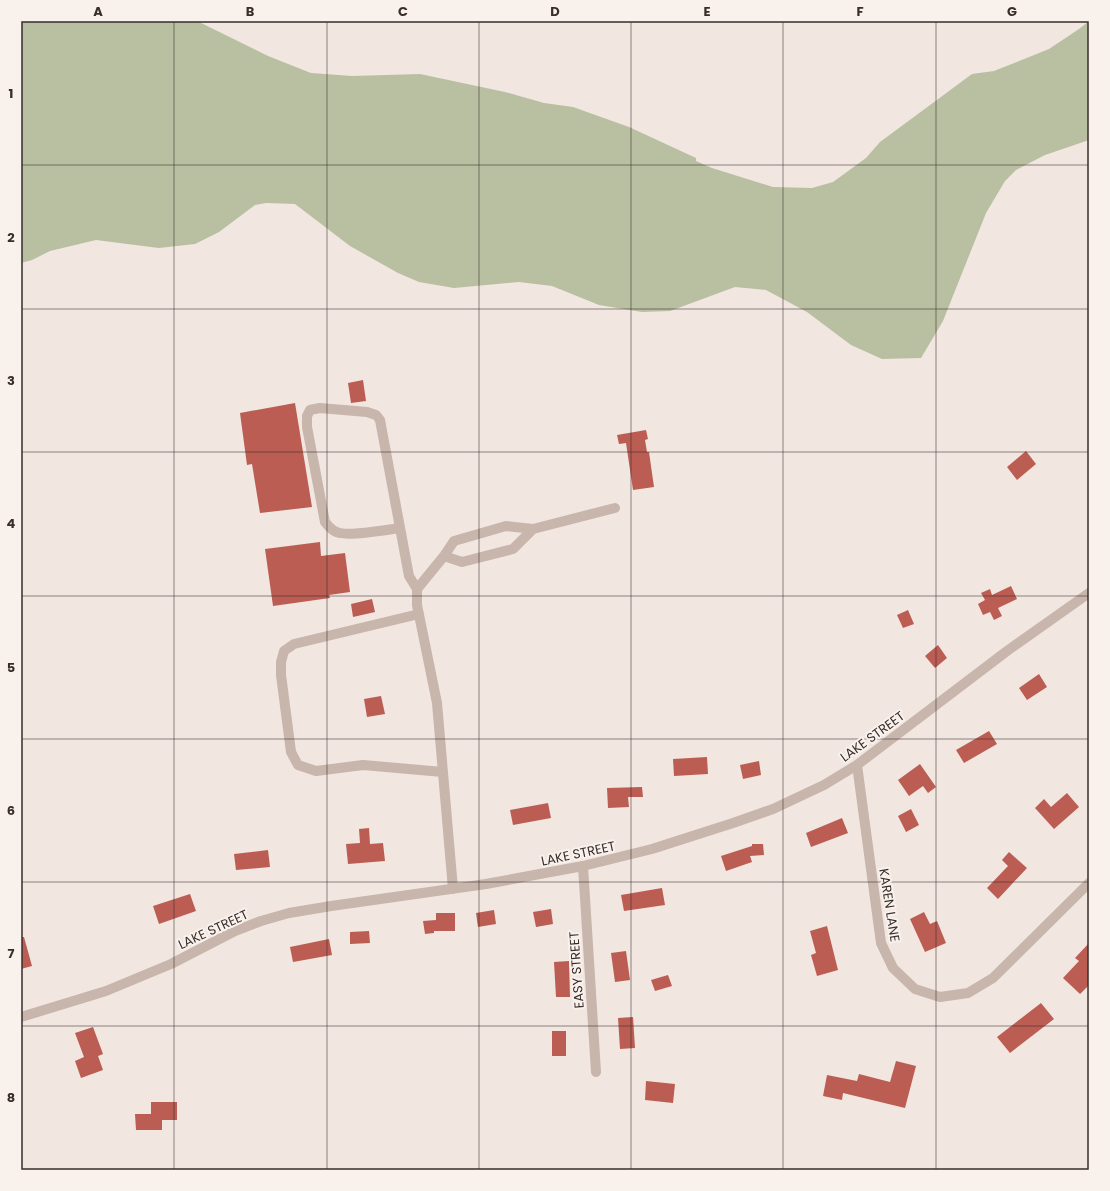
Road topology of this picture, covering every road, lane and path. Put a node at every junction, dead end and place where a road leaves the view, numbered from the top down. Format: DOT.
graph roads {
  1 [pos="615,508"];
  2 [pos="400,528"];
  3 [pos="533,529"];
  4 [pos="444,556"];
  5 [pos="417,589"];
  6 [pos="1089,593"];
  7 [pos="419,614"];
  8 [pos="857,765"];
  9 [pos="443,772"];
  10 [pos="583,866"];
  11 [pos="1089,883"];
  12 [pos="453,889"];
  13 [pos="21,1017"];
  14 [pos="596,1072"];
  1 -- 3 [label="street"];
  2 -- 2 [label="street"];
  2 -- 5 [label="street"];
  3 -- 4 [label="street"];
  3 -- 4 [label="street"];
  4 -- 5 [label="street"];
  5 -- 7 [label="street"];
  6 -- 8 [label="street, LAKE STREET"];
  7 -- 9 [label="street"];
  7 -- 9 [label="street"];
  8 -- 10 [label="street, LAKE STREET"];
  8 -- 11 [label="street, KAREN LANE"];
  9 -- 12 [label="street"];
  10 -- 12 [label="street, LAKE STREET"];
  10 -- 14 [label="street, EASY STREET"];
  12 -- 13 [label="street, LAKE STREET"];
}
